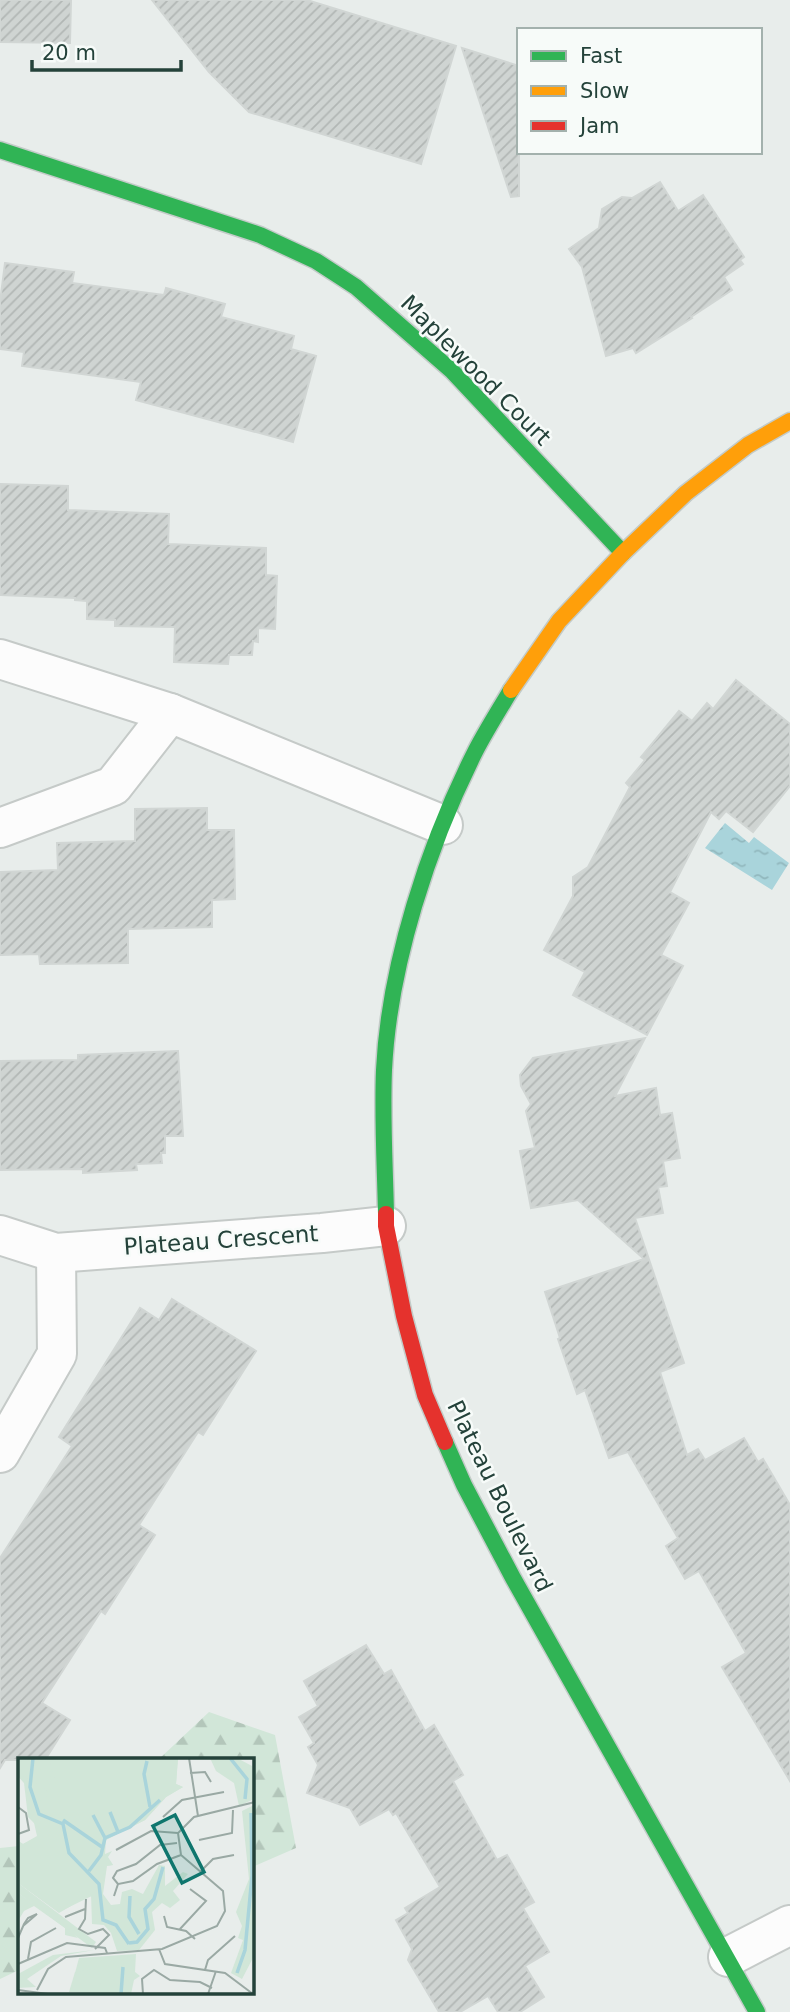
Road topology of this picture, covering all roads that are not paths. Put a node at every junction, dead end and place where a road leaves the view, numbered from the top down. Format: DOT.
graph roads {
  1 [pos="0,150"];
  2 [pos="790,421"];
  3 [pos="623,553"];
  4 [pos="0,659"];
  5 [pos="170,713"];
  6 [pos="443,825"];
  7 [pos="0,828"];
  8 [pos="386,1226"];
  9 [pos="0,1235"];
  10 [pos="56,1253"];
  11 [pos="0,1453"];
  12 [pos="790,1925"];
  13 [pos="728,1957"];
  14 [pos="757,2012"];
  1 -- 3 [label="street, Maplewood Court"];
  2 -- 3 [label="street, Plateau Boulevard"];
  3 -- 6 [label="street, Plateau Boulevard"];
  4 -- 5 [label="street"];
  5 -- 6 [label="street"];
  5 -- 7 [label="street"];
  6 -- 8 [label="street, Plateau Boulevard"];
  8 -- 10 [label="street, Plateau Crescent"];
  8 -- 13 [label="street, Plateau Boulevard"];
  9 -- 10 [label="street, Plateau Crescent"];
  10 -- 11 [label="street"];
  12 -- 13 [label="street"];
  13 -- 14 [label="street, Plateau Boulevard"];
}
